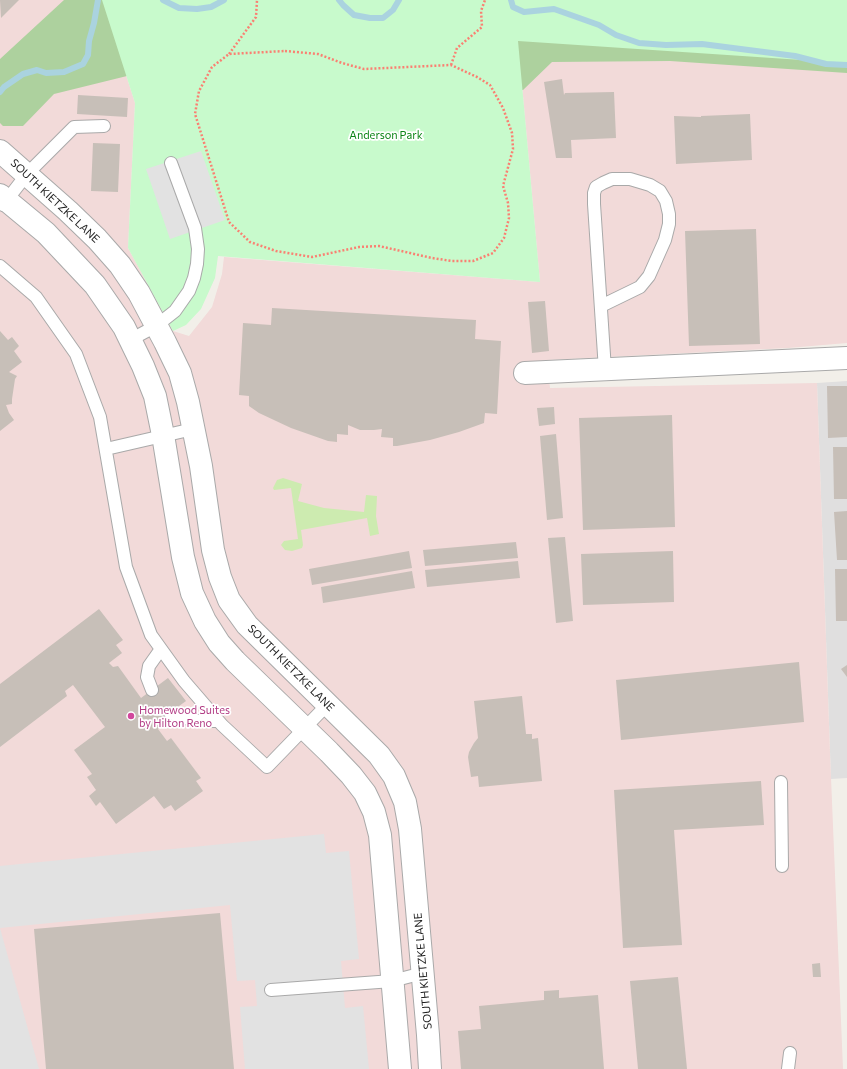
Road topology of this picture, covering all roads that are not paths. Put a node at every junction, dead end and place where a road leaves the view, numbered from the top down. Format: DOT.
graph roads {
  1 [pos="104,126"];
  2 [pos="0,152"];
  3 [pos="171,164"];
  4 [pos="27,174"];
  5 [pos="2,201"];
  6 [pos="0,266"];
  7 [pos="601,306"];
  8 [pos="156,326"];
  9 [pos="130,340"];
  10 [pos="847,358"];
  11 [pos="605,370"];
  12 [pos="525,373"];
  13 [pos="193,429"];
  14 [pos="163,435"];
  15 [pos="106,449"];
  16 [pos="161,649"];
  17 [pos="152,690"];
  18 [pos="327,705"];
  19 [pos="170,713"];
  20 [pos="218,721"];
  21 [pos="305,729"];
  22 [pos="781,782"];
  23 [pos="782,866"];
  24 [pos="423,973"];
  25 [pos="392,981"];
  26 [pos="271,990"];
  27 [pos="790,1053"];
  28 [pos="400,1069"];
  29 [pos="430,1069"];
  30 [pos="788,1069"];
  1 -- 4 [label="lane"];
  2 -- 4 [label="street, SOUTH KIETZKE LANE"];
  3 -- 8 [label="lane"];
  4 -- 5 [label="lane"];
  4 -- 8 [label="street, SOUTH KIETZKE LANE"];
  5 -- 9 [label="street"];
  6 -- 15 [label="lane"];
  7 -- 7 [label="lane"];
  7 -- 11 [label="lane"];
  8 -- 9 [label="lane"];
  8 -- 13 [label="street, SOUTH KIETZKE LANE"];
  9 -- 14 [label="street"];
  10 -- 11 [label="street"];
  11 -- 12 [label="street"];
  13 -- 14 [label="lane"];
  13 -- 18 [label="street, SOUTH KIETZKE LANE"];
  14 -- 15 [label="lane"];
  14 -- 21 [label="street"];
  15 -- 16 [label="lane"];
  16 -- 17 [label="lane"];
  16 -- 20 [label="lane"];
  18 -- 21 [label="lane"];
  18 -- 24 [label="street, SOUTH KIETZKE LANE"];
  19 -- 20 [label="lane"];
  20 -- 21 [label="lane"];
  21 -- 25 [label="street"];
  22 -- 23 [label="lane"];
  24 -- 25 [label="lane"];
  24 -- 29 [label="street, SOUTH KIETZKE LANE"];
  25 -- 26 [label="lane"];
  25 -- 28 [label="street"];
  27 -- 30 [label="lane"];
}
